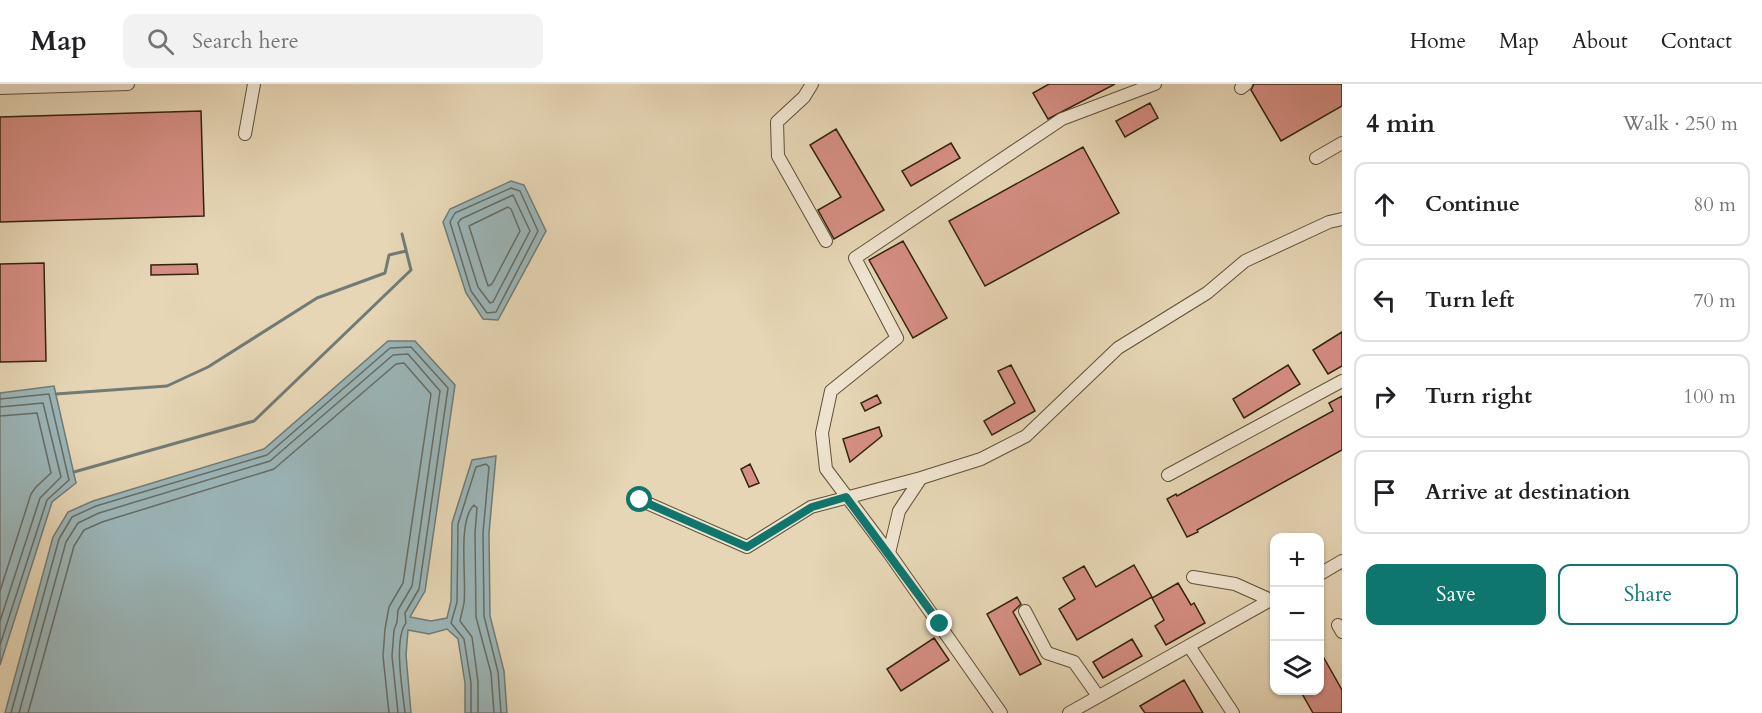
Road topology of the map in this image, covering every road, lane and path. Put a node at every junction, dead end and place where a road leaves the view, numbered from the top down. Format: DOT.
graph roads {
  1 [pos="128,84"];
  2 [pos="254,84"];
  3 [pos="812,84"];
  4 [pos="1155,84"];
  5 [pos="0,88"];
  6 [pos="245,134"];
  7 [pos="1342,143"];
  8 [pos="1316,158"];
  9 [pos="1342,219"];
  10 [pos="826,241"];
  11 [pos="1342,381"];
  12 [pos="1168,475"];
  13 [pos="921,478"];
  14 [pos="846,497"];
  15 [pos="640,500"];
  16 [pos="889,553"];
  17 [pos="1342,561"];
  18 [pos="1324,572"];
  19 [pos="1193,577"];
  20 [pos="1270,598"];
  21 [pos="1270,601"];
  22 [pos="1024,611"];
  23 [pos="1189,646"];
  24 [pos="1098,696"];
  25 [pos="1001,713"];
  26 [pos="1069,713"];
  27 [pos="1233,713"];
  1 -- 5 [label="lane"];
  2 -- 6 [label="lane"];
  3 -- 10 [label="lane"];
  4 -- 14 [label="lane"];
  7 -- 8 [label="lane"];
  9 -- 13 [label="lane"];
  11 -- 12 [label="lane"];
  13 -- 14 [label="lane"];
  13 -- 16 [label="lane"];
  14 -- 15 [label="lane"];
  14 -- 16 [label="lane"];
  16 -- 25 [label="lane"];
  17 -- 18 [label="lane"];
  19 -- 20 [label="lane"];
  21 -- 23 [label="lane"];
  22 -- 24 [label="lane"];
  23 -- 24 [label="lane"];
  23 -- 27 [label="lane"];
  24 -- 26 [label="lane"];
}
